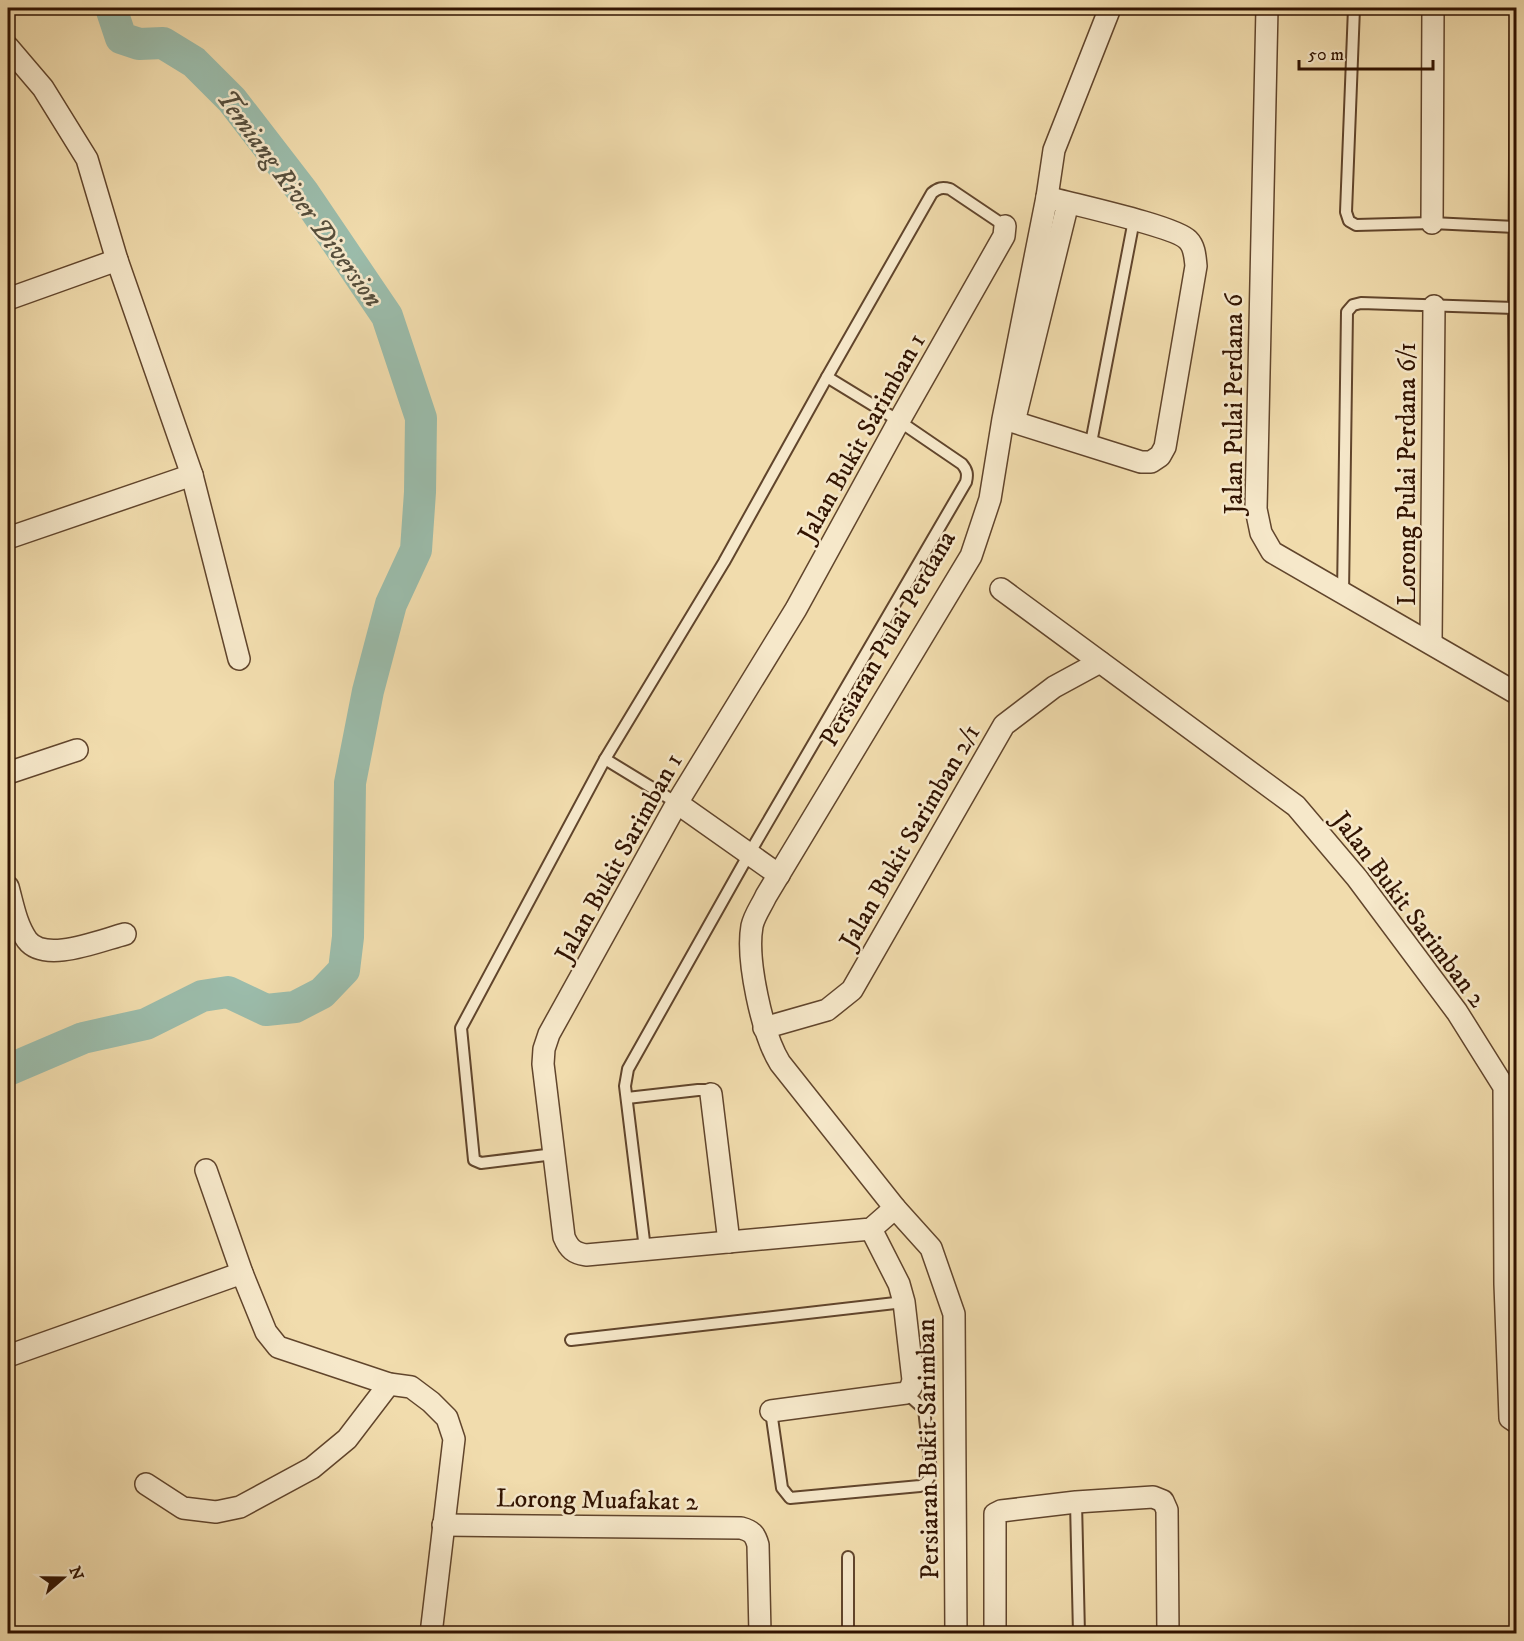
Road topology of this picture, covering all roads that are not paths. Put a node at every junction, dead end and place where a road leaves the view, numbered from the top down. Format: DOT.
graph roads {
  1 [pos="1110,8"];
  2 [pos="1267,8"];
  3 [pos="1354,8"];
  4 [pos="1434,8"];
  5 [pos="1516,8"];
  6 [pos="8,47"];
  7 [pos="1047,197"];
  8 [pos="1068,203"];
  9 [pos="1134,220"];
  10 [pos="1432,223"];
  11 [pos="1005,226"];
  12 [pos="1515,227"];
  13 [pos="1516,258"];
  14 [pos="117,260"];
  15 [pos="8,299"];
  16 [pos="1434,306"];
  17 [pos="1514,308"];
  18 [pos="826,377"];
  19 [pos="899,421"];
  20 [pos="1090,448"];
  21 [pos="192,475"];
  22 [pos="1516,488"];
  23 [pos="8,538"];
  24 [pos="1001,589"];
  25 [pos="1343,594"];
  26 [pos="1516,627"];
  27 [pos="1431,642"];
  28 [pos="239,659"];
  29 [pos="1100,662"];
  30 [pos="1516,693"];
  31 [pos="77,750"];
  32 [pos="605,759"];
  33 [pos="8,772"];
  34 [pos="677,803"];
  35 [pos="749,854"];
  36 [pos="779,875"];
  37 [pos="8,887"];
  38 [pos="124,934"];
  39 [pos="764,1028"];
  40 [pos="711,1094"];
  41 [pos="627,1098"];
  42 [pos="554,1154"];
  43 [pos="206,1170"];
  44 [pos="895,1208"];
  45 [pos="871,1229"];
  46 [pos="729,1242"];
  47 [pos="645,1250"];
  48 [pos="242,1274"];
  49 [pos="904,1302"];
  50 [pos="571,1340"];
  51 [pos="8,1356"];
  52 [pos="389,1384"];
  53 [pos="906,1393"];
  54 [pos="771,1411"];
  55 [pos="1516,1422"];
  56 [pos="146,1484"];
  57 [pos="1076,1502"];
  58 [pos="443,1524"];
  59 [pos="848,1557"];
  60 [pos="431,1634"];
  61 [pos="760,1634"];
  62 [pos="848,1634"];
  63 [pos="956,1634"];
  64 [pos="995,1634"];
  65 [pos="1079,1634"];
  66 [pos="1168,1634"];
  1 -- 7 [label="street, Persiaran Pulai Perdana"];
  2 -- 25 [label="street, Jalan Pulai Perdana 6"];
  3 -- 10 [label="lane"];
  4 -- 10 [label="street"];
  5 -- 12 [label="lane"];
  6 -- 14 [label="street"];
  7 -- 8 [label="street"];
  7 -- 36 [label="street, Persiaran Pulai Perdana"];
  8 -- 9 [label="street"];
  8 -- 20 [label="street"];
  9 -- 20 [label="lane"];
  9 -- 20 [label="street"];
  10 -- 12 [label="lane"];
  11 -- 18 [label="lane"];
  11 -- 19 [label="street, Jalan Bukit Sarimban 1"];
  12 -- 13 [label="lane"];
  13 -- 17 [label="lane"];
  14 -- 15 [label="street"];
  14 -- 21 [label="street"];
  16 -- 17 [label="lane"];
  16 -- 25 [label="lane"];
  16 -- 27 [label="street, Lorong Pulai Perdana 6/1"];
  17 -- 22 [label="lane"];
  18 -- 19 [label="lane"];
  18 -- 32 [label="lane"];
  19 -- 34 [label="street, Jalan Bukit Sarimban 1"];
  19 -- 35 [label="lane"];
  21 -- 23 [label="street"];
  21 -- 28 [label="street"];
  22 -- 26 [label="lane"];
  24 -- 29 [label="street"];
  25 -- 27 [label="street, Jalan Pulai Perdana 6"];
  27 -- 30 [label="street, Jalan Pulai Perdana 6"];
  29 -- 39 [label="street, Jalan Bukit Sarimban 2/1"];
  29 -- 55 [label="street, Jalan Bukit Sarimban 2"];
  31 -- 33 [label="street"];
  32 -- 34 [label="lane"];
  32 -- 42 [label="lane"];
  34 -- 35 [label="street"];
  34 -- 42 [label="street, Jalan Bukit Sarimban 1"];
  35 -- 36 [label="street"];
  35 -- 41 [label="lane"];
  36 -- 39 [label="street, Persiaran Pulai Perdana"];
  37 -- 38 [label="street"];
  39 -- 44 [label="street, Persiaran Pulai Perdana"];
  40 -- 41 [label="lane"];
  40 -- 46 [label="street"];
  41 -- 47 [label="lane"];
  42 -- 47 [label="street, Jalan Bukit Sarimban 1"];
  43 -- 48 [label="street"];
  44 -- 45 [label="street"];
  44 -- 63 [label="street, Persiaran Bukit Sarimban"];
  45 -- 46 [label="street, Jalan Bukit Sarimban 1"];
  45 -- 49 [label="street"];
  46 -- 47 [label="street, Jalan Bukit Sarimban 1"];
  48 -- 51 [label="street"];
  48 -- 52 [label="street"];
  49 -- 50 [label="lane"];
  49 -- 53 [label="street"];
  52 -- 56 [label="street"];
  52 -- 58 [label="street"];
  53 -- 54 [label="street"];
  53 -- 54 [label="lane"];
  57 -- 64 [label="street"];
  57 -- 65 [label="lane"];
  57 -- 66 [label="street"];
  58 -- 60 [label="street"];
  58 -- 61 [label="street, Lorong Muafakat 2"];
  59 -- 62 [label="lane"];
}
